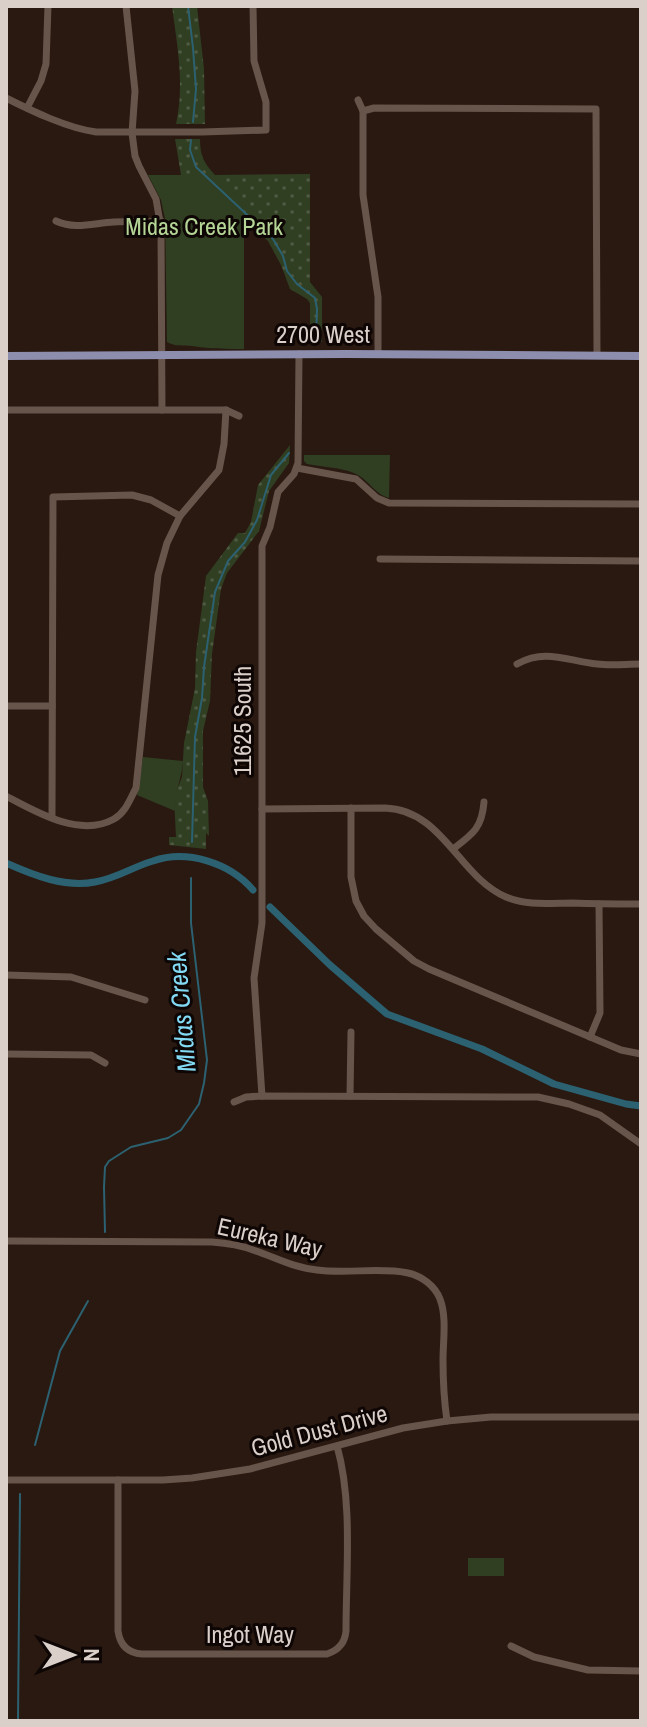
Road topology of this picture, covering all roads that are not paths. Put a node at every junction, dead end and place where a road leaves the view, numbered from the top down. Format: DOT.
graph roads {
  1 [pos="48,6"];
  2 [pos="126,6"];
  3 [pos="253,6"];
  4 [pos="6,98"];
  5 [pos="358,100"];
  6 [pos="27,108"];
  7 [pos="363,111"];
  8 [pos="132,133"];
  9 [pos="56,221"];
  10 [pos="161,221"];
  11 [pos="299,354"];
  12 [pos="378,354"];
  13 [pos="597,354"];
  14 [pos="161,355"];
  15 [pos="6,356"];
  16 [pos="641,356"];
  17 [pos="6,410"];
  18 [pos="162,410"];
  19 [pos="226,410"];
  20 [pos="239,416"];
  21 [pos="297,468"];
  22 [pos="641,504"];
  23 [pos="180,516"];
  24 [pos="380,559"];
  25 [pos="641,561"];
  26 [pos="517,664"];
  27 [pos="641,664"];
  28 [pos="6,706"];
  29 [pos="52,706"];
  30 [pos="6,796"];
  31 [pos="484,802"];
  32 [pos="351,808"];
  33 [pos="262,809"];
  34 [pos="52,817"];
  35 [pos="453,849"];
  36 [pos="599,904"];
  37 [pos="641,904"];
  38 [pos="6,975"];
  39 [pos="145,1000"];
  40 [pos="351,1032"];
  41 [pos="590,1037"];
  42 [pos="6,1054"];
  43 [pos="641,1054"];
  44 [pos="105,1063"];
  45 [pos="262,1096"];
  46 [pos="350,1096"];
  47 [pos="234,1102"];
  48 [pos="641,1144"];
  49 [pos="6,1241"];
  50 [pos="641,1417"];
  51 [pos="447,1421"];
  52 [pos="337,1446"];
  53 [pos="6,1480"];
  54 [pos="118,1480"];
  55 [pos="511,1646"];
  56 [pos="641,1671"];
  1 -- 6 [label="street"];
  2 -- 8 [label="street"];
  3 -- 8 [label="street"];
  4 -- 6 [label="street"];
  5 -- 7 [label="street"];
  6 -- 8 [label="street"];
  7 -- 12 [label="street"];
  7 -- 13 [label="street"];
  8 -- 10 [label="street"];
  9 -- 10 [label="street"];
  10 -- 14 [label="street"];
  11 -- 12 [label="main road, 2700 West"];
  11 -- 14 [label="main road, 2700 West"];
  11 -- 21 [label="street"];
  12 -- 13 [label="main road, 2700 West"];
  13 -- 16 [label="main road, 2700 West"];
  14 -- 15 [label="main road, 2700 West"];
  14 -- 18 [label="street"];
  17 -- 18 [label="street"];
  18 -- 19 [label="street"];
  19 -- 20 [label="street"];
  19 -- 23 [label="street"];
  21 -- 22 [label="street"];
  21 -- 33 [label="street, 11625 South"];
  23 -- 29 [label="street"];
  23 -- 34 [label="street"];
  24 -- 25 [label="street"];
  26 -- 27 [label="street"];
  28 -- 29 [label="street"];
  29 -- 34 [label="street"];
  30 -- 34 [label="street"];
  31 -- 35 [label="street"];
  32 -- 33 [label="street"];
  32 -- 35 [label="street"];
  32 -- 41 [label="street"];
  33 -- 45 [label="street, 11625 South"];
  35 -- 36 [label="street"];
  36 -- 37 [label="street"];
  36 -- 41 [label="street"];
  38 -- 39 [label="street"];
  40 -- 46 [label="street"];
  41 -- 43 [label="street"];
  42 -- 44 [label="street"];
  45 -- 46 [label="street"];
  45 -- 47 [label="street"];
  46 -- 48 [label="street"];
  49 -- 51 [label="street, Eureka Way"];
  50 -- 51 [label="street, Gold Dust Drive"];
  51 -- 52 [label="street, Gold Dust Drive"];
  52 -- 54 [label="street, Gold Dust Drive"];
  52 -- 54 [label="street, Ingot Way"];
  53 -- 54 [label="street, Gold Dust Drive"];
  55 -- 56 [label="street"];
}
